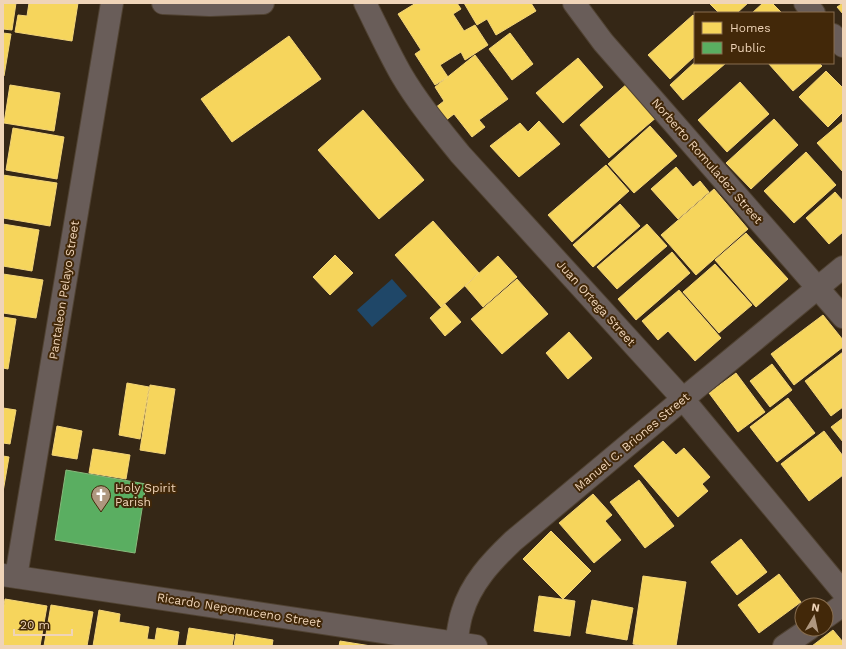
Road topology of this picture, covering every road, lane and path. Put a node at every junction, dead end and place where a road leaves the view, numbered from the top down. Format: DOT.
graph roads {
  1 [pos="112,3"];
  2 [pos="162,3"];
  3 [pos="263,3"];
  4 [pos="365,3"];
  5 [pos="574,3"];
  6 [pos="805,3"];
  7 [pos="813,12"];
  8 [pos="834,35"];
  9 [pos="843,46"];
  10 [pos="843,267"];
  11 [pos="818,288"];
  12 [pos="843,317"];
  13 [pos="683,399"];
  14 [pos="10,576"];
  15 [pos="843,592"];
  16 [pos="843,605"];
  17 [pos="834,611"];
  18 [pos="797,637"];
  19 [pos="466,644"];
  20 [pos="784,646"];
  1 -- 14 [label="street, Pantaleon Pelayo Street"];
  2 -- 3 [label="street"];
  4 -- 13 [label="street, Juan Ortega Street"];
  5 -- 11 [label="street, Norberto Romuladez Street"];
  6 -- 7 [label="street"];
  8 -- 9 [label="street"];
  10 -- 11 [label="street, Manuel C. Briones Street"];
  11 -- 12 [label="street, Norberto Romuladez Street"];
  11 -- 13 [label="street, Manuel C. Briones Street"];
  13 -- 15 [label="street, Juan Ortega Street"];
  13 -- 19 [label="street, Manuel C. Briones Street"];
  14 -- 19 [label="street, Ricardo Nepomuceno Street"];
  16 -- 17 [label="street"];
  18 -- 20 [label="street"];
}
